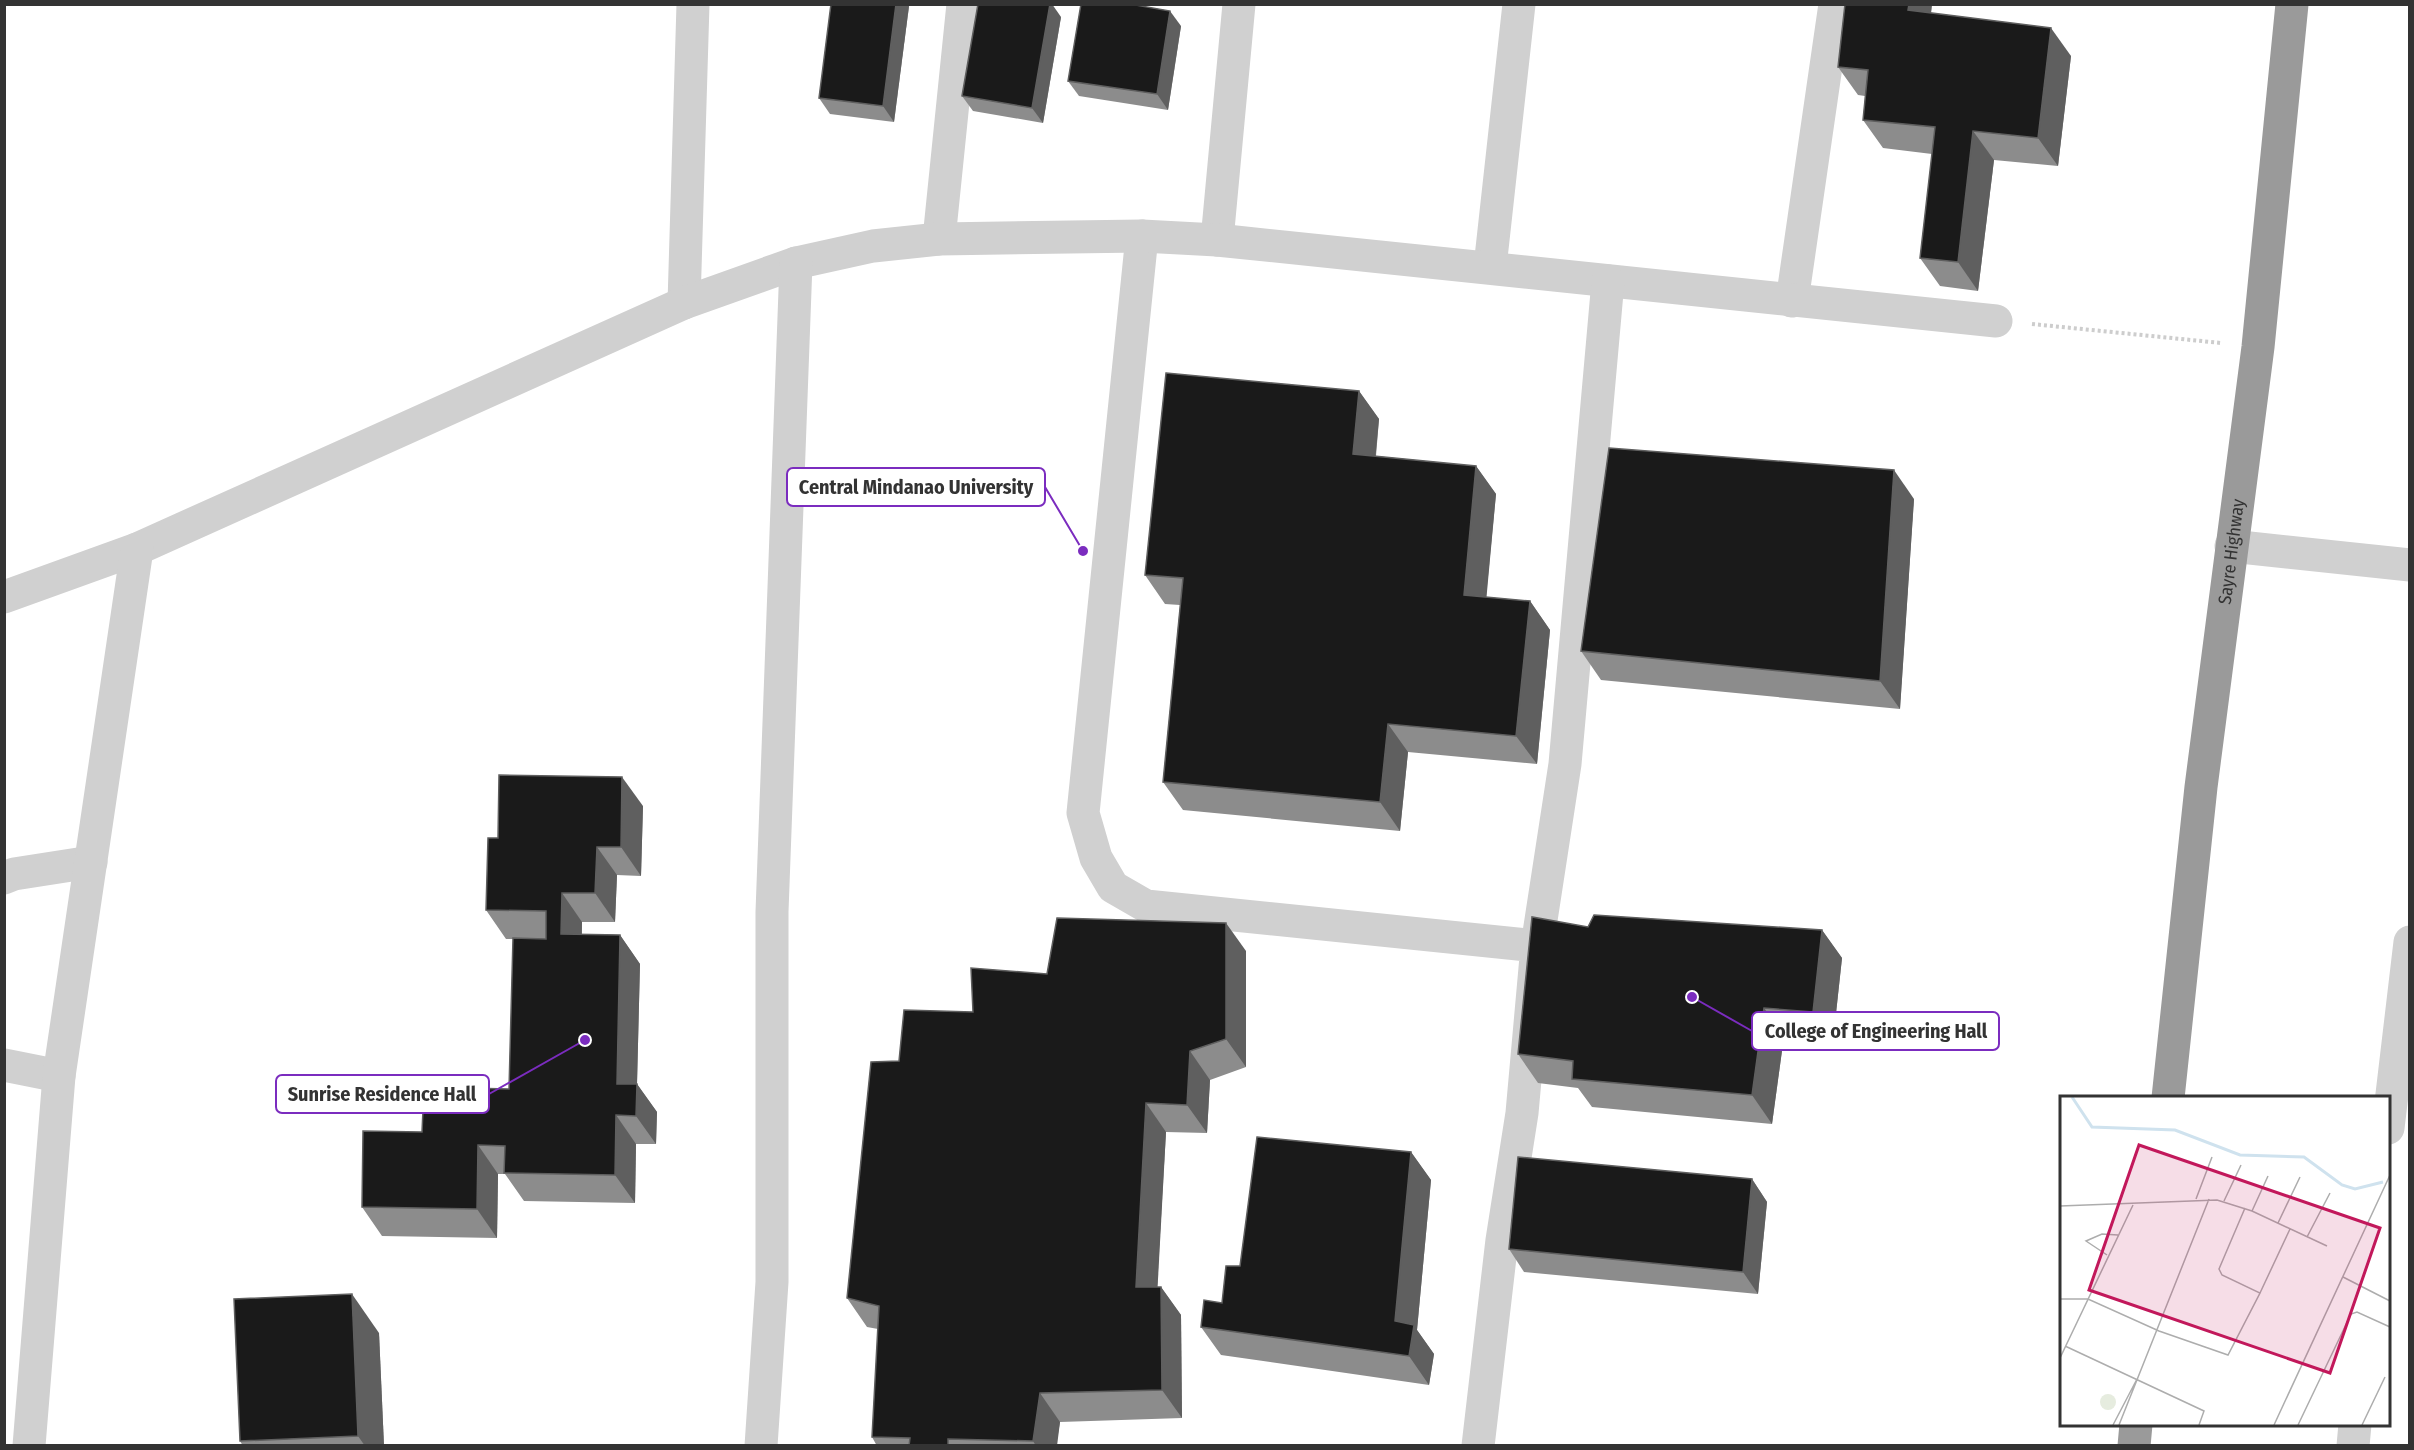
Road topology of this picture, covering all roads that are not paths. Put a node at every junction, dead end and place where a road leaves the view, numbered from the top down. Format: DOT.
graph roads {
  1 [pos="693,4"];
  2 [pos="963,4"];
  3 [pos="1239,4"];
  4 [pos="1519,4"];
  5 [pos="1835,4"];
  6 [pos="2292,4"];
  7 [pos="1142,236"];
  8 [pos="939,239"];
  9 [pos="1217,240"];
  10 [pos="796,263"];
  11 [pos="1490,267"];
  12 [pos="1608,281"];
  13 [pos="1792,301"];
  14 [pos="684,303"];
  15 [pos="1996,321"];
  16 [pos="2231,546"];
  17 [pos="137,549"];
  18 [pos="2409,565"];
  19 [pos="4,597"];
  20 [pos="91,862"];
  21 [pos="4,878"];
  22 [pos="2409,942"];
  23 [pos="1537,946"];
  24 [pos="4,1065"];
  25 [pos="59,1076"];
  26 [pos="2168,1096"];
  27 [pos="2390,1110"];
  28 [pos="2136,1426"];
  29 [pos="2355,1426"];
  30 [pos="29,1446"];
  31 [pos="761,1446"];
  32 [pos="1478,1446"];
  33 [pos="2134,1446"];
  34 [pos="2353,1446"];
  1 -- 14 [label="street"];
  2 -- 8 [label="street"];
  3 -- 9 [label="street"];
  4 -- 11 [label="street"];
  5 -- 13 [label="street"];
  6 -- 16 [label="highway, Sayre Highway"];
  7 -- 8 [label="street"];
  7 -- 9 [label="street"];
  7 -- 23 [label="street"];
  8 -- 10 [label="street"];
  9 -- 11 [label="street"];
  10 -- 14 [label="street"];
  10 -- 31 [label="street"];
  11 -- 12 [label="street"];
  12 -- 13 [label="street"];
  12 -- 23 [label="street"];
  13 -- 15 [label="street"];
  14 -- 17 [label="street"];
  16 -- 18 [label="street"];
  16 -- 26 [label="highway, Sayre Highway"];
  17 -- 19 [label="street"];
  17 -- 20 [label="street"];
  20 -- 21 [label="street"];
  20 -- 25 [label="street"];
  22 -- 27 [label="street"];
  23 -- 32 [label="street"];
  24 -- 25 [label="street"];
  25 -- 30 [label="street"];
  28 -- 33 [label="highway"];
  29 -- 34 [label="street"];
}
